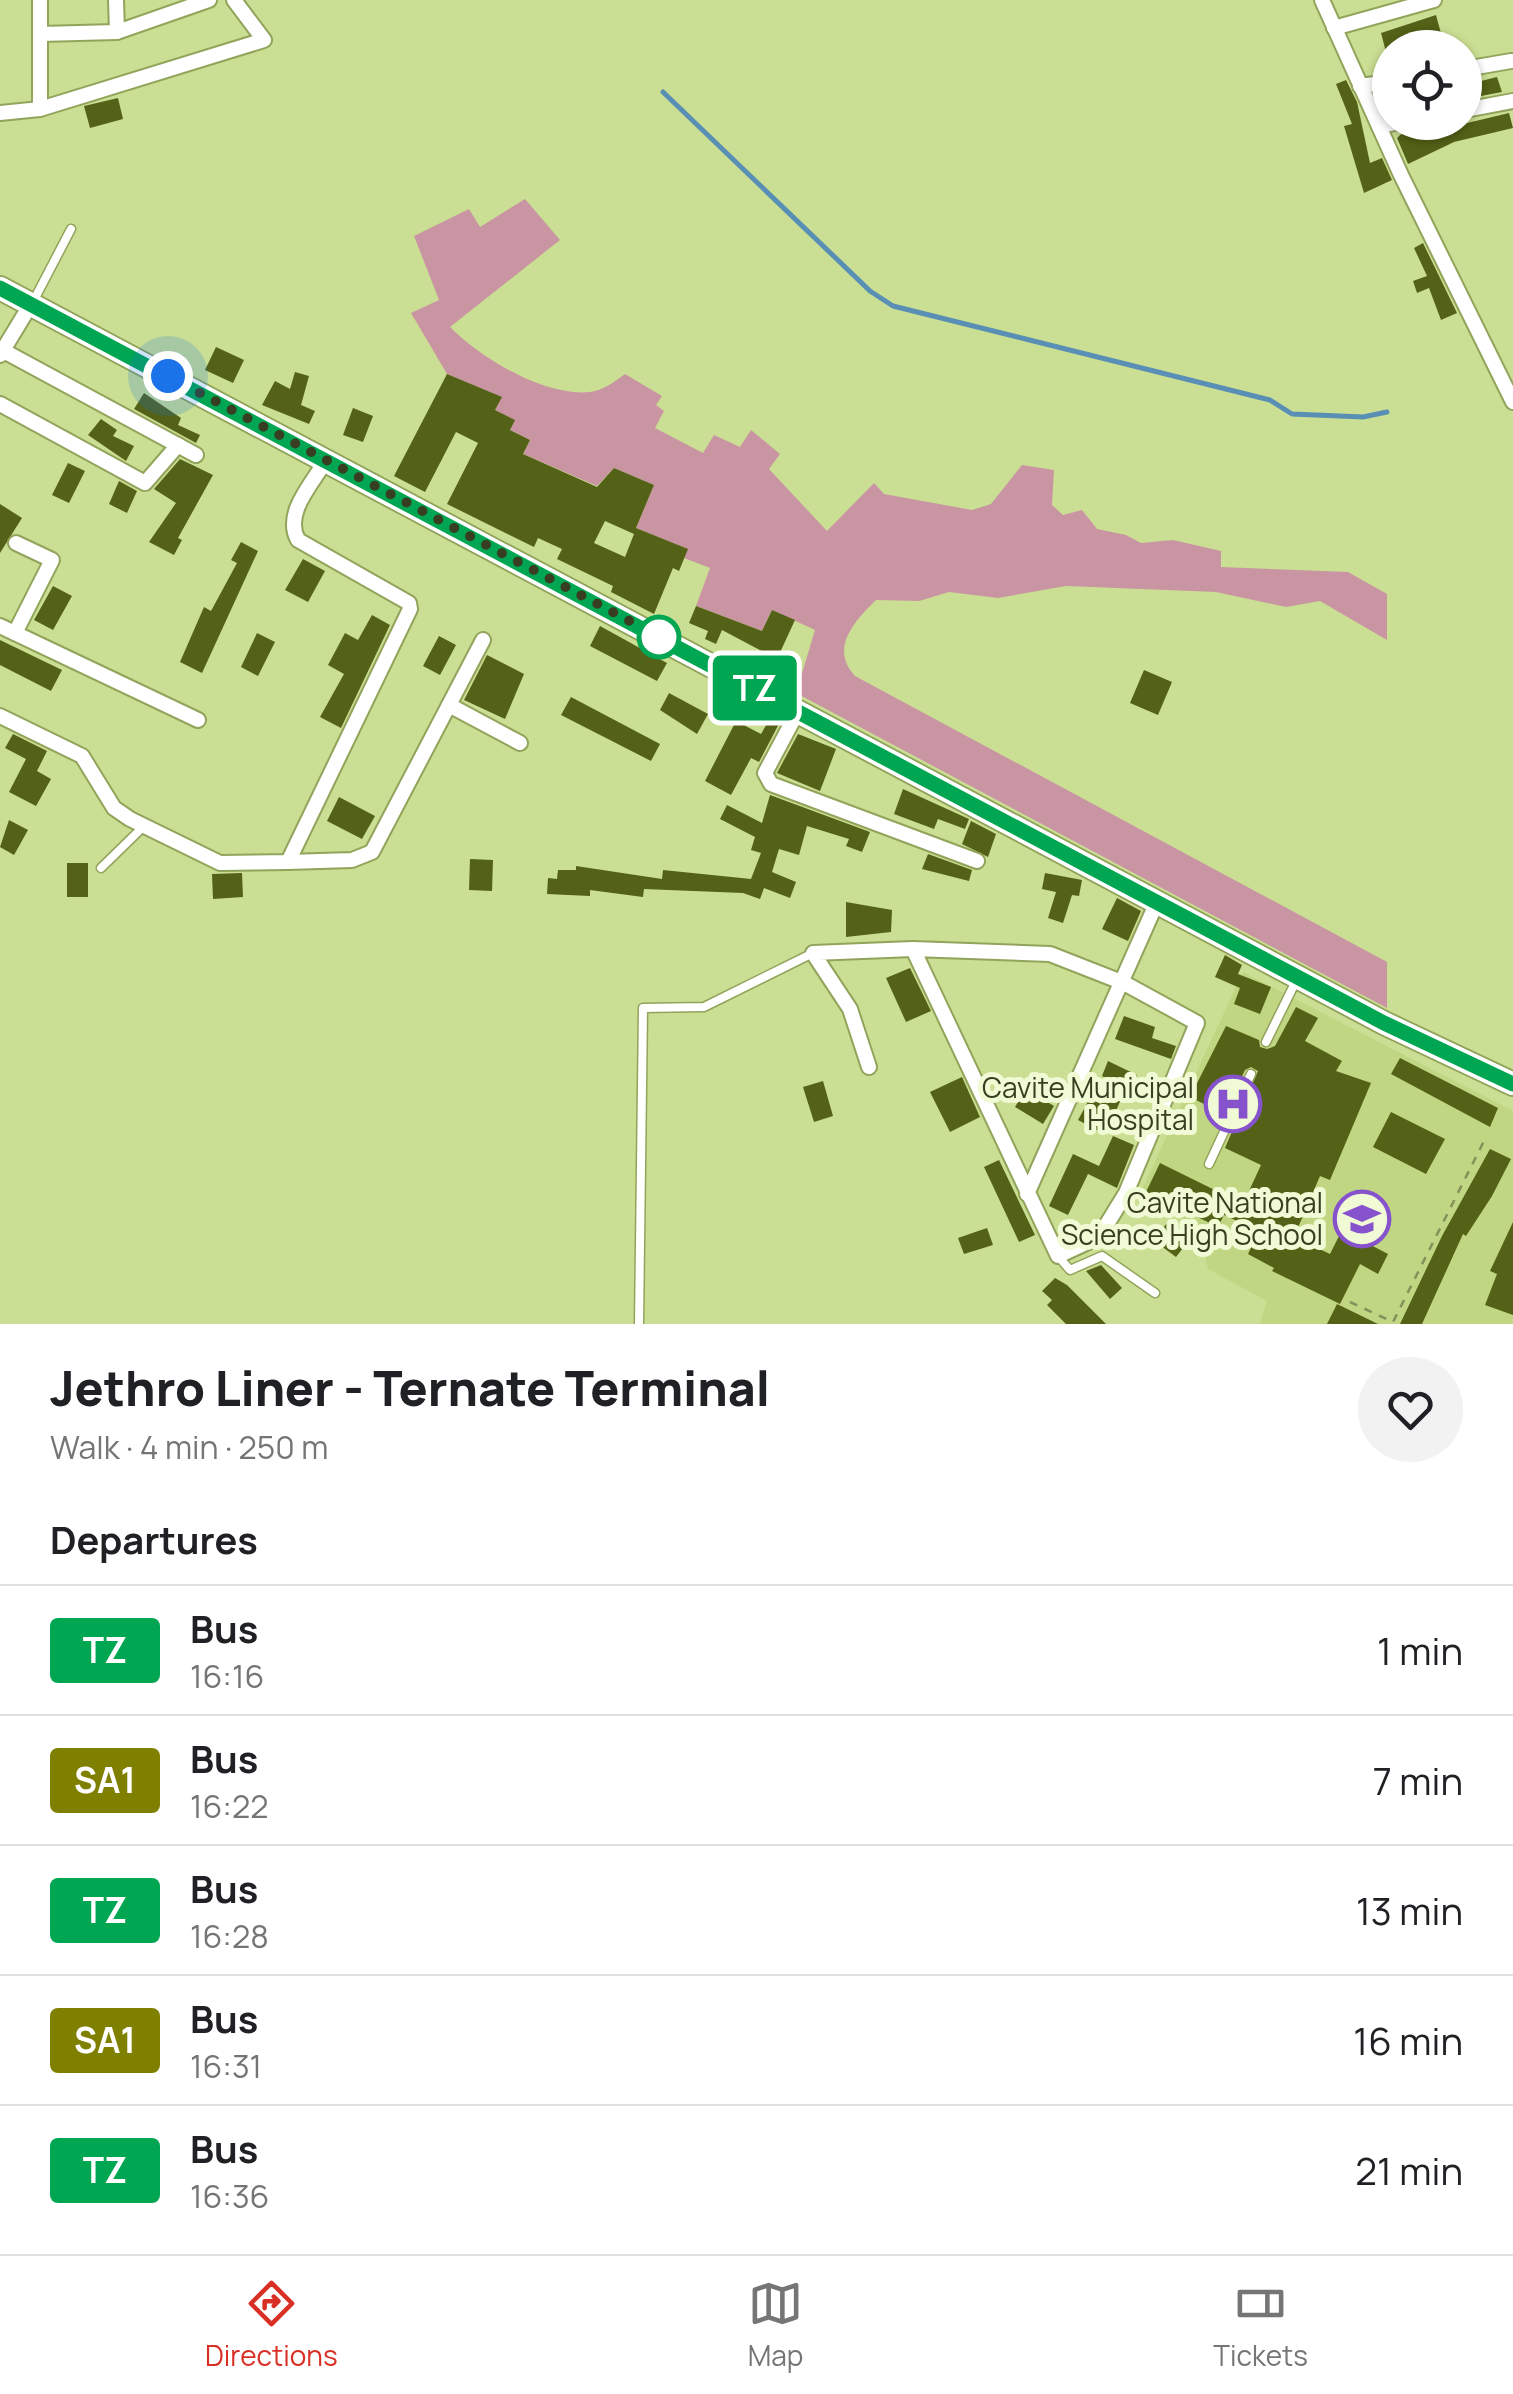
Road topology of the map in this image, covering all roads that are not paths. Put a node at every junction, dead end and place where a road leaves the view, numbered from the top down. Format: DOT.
graph roads {
  1 [pos="40,0"];
  2 [pos="116,0"];
  3 [pos="209,0"];
  4 [pos="234,0"];
  5 [pos="1322,0"];
  6 [pos="1434,0"];
  7 [pos="1334,28"];
  8 [pos="116,32"];
  9 [pos="40,34"];
  10 [pos="1511,62"];
  11 [pos="1482,67"];
  12 [pos="1372,84"];
  13 [pos="1360,86"];
  14 [pos="1513,101"];
  15 [pos="1482,107"];
  16 [pos="40,109"];
  17 [pos="1372,111"];
  18 [pos="0,113"];
  19 [pos="1386,140"];
  20 [pos="71,228"];
  21 [pos="0,288"];
  22 [pos="31,304"];
  23 [pos="1,352"];
  24 [pos="1513,402"];
  25 [pos="0,404"];
  26 [pos="178,445"];
  27 [pos="196,455"];
  28 [pos="326,460"];
  29 [pos="16,543"];
  30 [pos="0,626"];
  31 [pos="15,633"];
  32 [pos="483,640"];
  33 [pos="449,705"];
  34 [pos="798,711"];
  35 [pos="0,716"];
  36 [pos="198,720"];
  37 [pos="520,743"];
  38 [pos="146,824"];
  39 [pos="977,861"];
  40 [pos="288,862"];
  41 [pos="101,868"];
  42 [pos="1156,902"];
  43 [pos="914,949"];
  44 [pos="813,953"];
  45 [pos="1298,977"];
  46 [pos="1124,983"];
  47 [pos="1266,1042"];
  48 [pos="869,1068"];
  49 [pos="1252,1074"];
  50 [pos="1513,1084"];
  51 [pos="1209,1164"];
  52 [pos="1027,1194"];
  53 [pos="1058,1256"];
  54 [pos="1154,1293"];
  55 [pos="638,1324"];
  1 -- 9 [label="street"];
  2 -- 8 [label="street"];
  3 -- 8 [label="street"];
  4 -- 16 [label="street"];
  5 -- 7 [label="street"];
  6 -- 7 [label="street"];
  7 -- 13 [label="street"];
  8 -- 9 [label="street"];
  9 -- 16 [label="street"];
  10 -- 11 [label="street"];
  12 -- 13 [label="street"];
  13 -- 17 [label="street"];
  14 -- 15 [label="street"];
  16 -- 18 [label="street"];
  19 -- 24 [label="street"];
  20 -- 22 [label="lane"];
  21 -- 22 [label="main road"];
  22 -- 23 [label="street"];
  22 -- 28 [label="main road"];
  23 -- 26 [label="street"];
  25 -- 26 [label="street"];
  26 -- 27 [label="street"];
  28 -- 34 [label="main road"];
  28 -- 40 [label="street"];
  29 -- 31 [label="street"];
  30 -- 31 [label="street"];
  31 -- 36 [label="street"];
  32 -- 33 [label="street"];
  33 -- 37 [label="street"];
  33 -- 40 [label="street"];
  34 -- 39 [label="street"];
  34 -- 42 [label="main road"];
  35 -- 38 [label="street"];
  38 -- 40 [label="street"];
  38 -- 41 [label="lane"];
  42 -- 45 [label="main road"];
  42 -- 46 [label="street"];
  43 -- 44 [label="street"];
  43 -- 46 [label="street"];
  43 -- 52 [label="street"];
  44 -- 48 [label="street"];
  44 -- 55 [label="lane"];
  45 -- 47 [label="lane"];
  45 -- 50 [label="main road"];
  46 -- 52 [label="street"];
  46 -- 53 [label="street"];
  49 -- 51 [label="lane"];
  52 -- 53 [label="street"];
  53 -- 54 [label="lane"];
}
